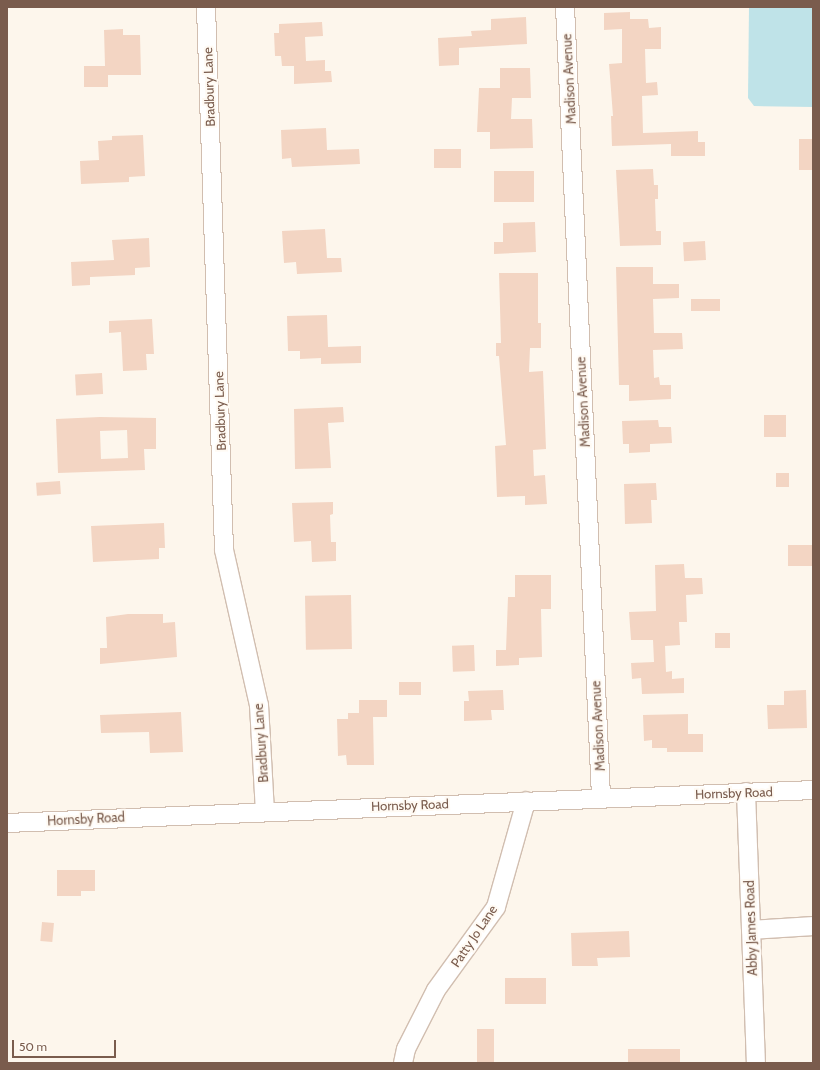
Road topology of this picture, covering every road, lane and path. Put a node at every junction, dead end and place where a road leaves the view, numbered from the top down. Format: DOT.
graph roads {
  1 [pos="206,7"];
  2 [pos="565,7"];
  3 [pos="813,790"];
  4 [pos="746,792"];
  5 [pos="601,798"];
  6 [pos="526,801"];
  7 [pos="265,811"];
  8 [pos="7,823"];
  9 [pos="813,926"];
  10 [pos="751,930"];
  11 [pos="403,1063"];
  12 [pos="756,1063"];
  1 -- 7 [label="street, Bradbury Lane"];
  2 -- 5 [label="street, Madison Avenue"];
  3 -- 4 [label="street, Hornsby Road"];
  4 -- 5 [label="street, Hornsby Road"];
  4 -- 10 [label="street, Abby James Road"];
  5 -- 6 [label="street, Hornsby Road"];
  6 -- 7 [label="street, Hornsby Road"];
  6 -- 11 [label="street, Patty Jo Lane"];
  7 -- 8 [label="street, Hornsby Road"];
  9 -- 10 [label="street"];
  10 -- 12 [label="street, Abby James Road"];
}
